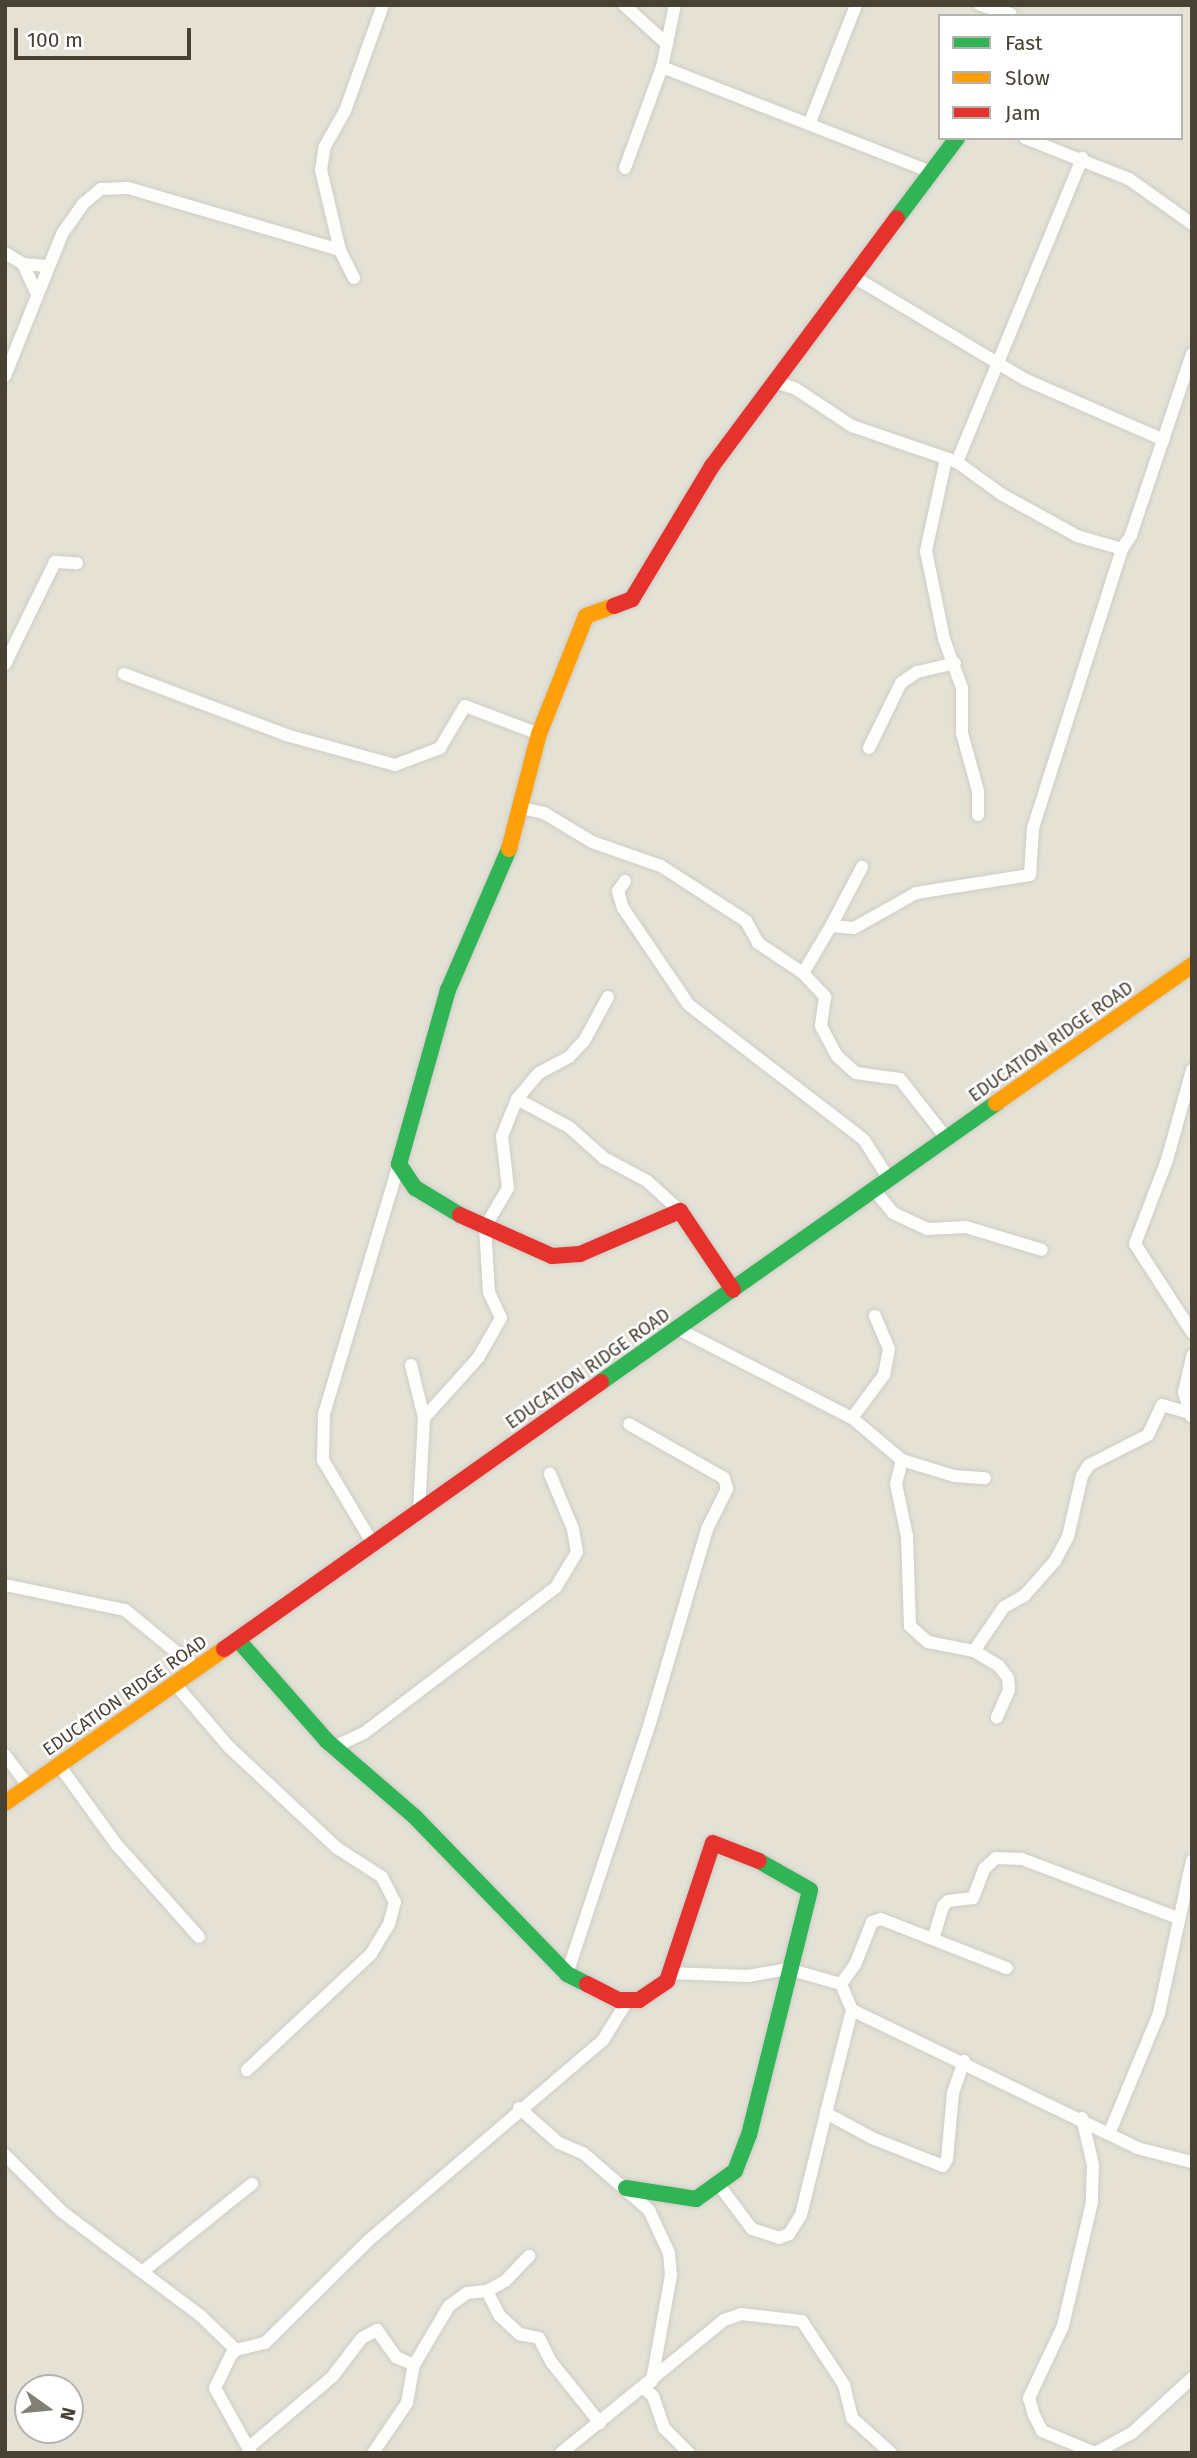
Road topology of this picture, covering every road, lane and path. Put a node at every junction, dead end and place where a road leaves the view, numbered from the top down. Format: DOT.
graph roads {
  1 [pos="383,5"];
  2 [pos="624,5"];
  3 [pos="675,5"];
  4 [pos="856,5"];
  5 [pos="980,5"];
  6 [pos="1013,11"];
  7 [pos="667,44"];
  8 [pos="662,68"];
  9 [pos="810,122"];
  10 [pos="955,140"];
  11 [pos="1031,140"];
  12 [pos="1082,158"];
  13 [pos="625,167"];
  14 [pos="931,172"];
  15 [pos="1192,224"];
  16 [pos="340,250"];
  17 [pos="5,253"];
  18 [pos="23,264"];
  19 [pos="46,266"];
  20 [pos="854,277"];
  21 [pos="354,278"];
  22 [pos="37,294"];
  23 [pos="1192,354"];
  24 [pos="1000,364"];
  25 [pos="5,376"];
  26 [pos="1188,380"];
  27 [pos="775,382"];
  28 [pos="1164,440"];
  29 [pos="952,460"];
  30 [pos="1122,549"];
  31 [pos="77,563"];
  32 [pos="955,663"];
  33 [pos="5,664"];
  34 [pos="124,674"];
  35 [pos="540,734"];
  36 [pos="869,748"];
  37 [pos="522,808"];
  38 [pos="978,815"];
  39 [pos="862,867"];
  40 [pos="625,881"];
  41 [pos="831,926"];
  42 [pos="1192,965"];
  43 [pos="803,973"];
  44 [pos="608,997"];
  45 [pos="1192,1070"];
  46 [pos="517,1099"];
  47 [pos="947,1139"];
  48 [pos="399,1164"];
  49 [pos="890,1179"];
  50 [pos="874,1190"];
  51 [pos="680,1211"];
  52 [pos="485,1227"];
  53 [pos="1042,1250"];
  54 [pos="733,1290"];
  55 [pos="875,1316"];
  56 [pos="678,1329"];
  57 [pos="1192,1332"];
  58 [pos="1192,1356"];
  59 [pos="411,1365"];
  60 [pos="1190,1414"];
  61 [pos="424,1418"];
  62 [pos="852,1418"];
  63 [pos="629,1424"];
  64 [pos="902,1460"];
  65 [pos="550,1474"];
  66 [pos="985,1478"];
  67 [pos="419,1511"];
  68 [pos="373,1544"];
  69 [pos="5,1585"];
  70 [pos="238,1640"];
  71 [pos="974,1651"];
  72 [pos="197,1669"];
  73 [pos="175,1684"];
  74 [pos="997,1717"];
  75 [pos="334,1747"];
  76 [pos="5,1755"];
  77 [pos="59,1765"];
  78 [pos="29,1787"];
  79 [pos="5,1803"];
  80 [pos="1192,1861"];
  81 [pos="1178,1918"];
  82 [pos="934,1936"];
  83 [pos="199,1937"];
  84 [pos="1007,1968"];
  85 [pos="788,1969"];
  86 [pos="670,1973"];
  87 [pos="567,1974"];
  88 [pos="841,1984"];
  89 [pos="626,2003"];
  90 [pos="852,2010"];
  91 [pos="964,2061"];
  92 [pos="247,2070"];
  93 [pos="519,2108"];
  94 [pos="826,2113"];
  95 [pos="1082,2118"];
  96 [pos="1109,2134"];
  97 [pos="5,2155"];
  98 [pos="1192,2162"];
  99 [pos="252,2183"];
  100 [pos="719,2185"];
  101 [pos="626,2189"];
  102 [pos="529,2256"];
  103 [pos="142,2272"];
  104 [pos="487,2291"];
  105 [pos="236,2350"];
  106 [pos="414,2365"];
  107 [pos="1192,2378"];
  108 [pos="648,2384"];
  109 [pos="600,2423"];
  110 [pos="250,2450"];
  111 [pos="373,2453"];
  112 [pos="561,2453"];
  113 [pos="689,2453"];
  114 [pos="891,2453"];
  1 -- 16 [label="street"];
  2 -- 7 [label="street"];
  3 -- 7 [label="street"];
  4 -- 9 [label="street"];
  5 -- 6 [label="street"];
  7 -- 8 [label="street"];
  8 -- 9 [label="street"];
  8 -- 13 [label="street"];
  9 -- 14 [label="street"];
  10 -- 14 [label="street"];
  11 -- 12 [label="street"];
  12 -- 15 [label="street"];
  12 -- 24 [label="street"];
  14 -- 20 [label="street"];
  16 -- 19 [label="street"];
  16 -- 21 [label="street"];
  17 -- 18 [label="street"];
  18 -- 19 [label="street"];
  18 -- 22 [label="street"];
  19 -- 22 [label="street"];
  20 -- 24 [label="street"];
  20 -- 27 [label="street"];
  22 -- 25 [label="street"];
  23 -- 26 [label="street"];
  24 -- 28 [label="street"];
  24 -- 29 [label="street"];
  26 -- 28 [label="street"];
  27 -- 29 [label="street"];
  27 -- 35 [label="street"];
  28 -- 30 [label="street"];
  29 -- 30 [label="street"];
  29 -- 32 [label="street"];
  30 -- 41 [label="street"];
  31 -- 33 [label="street"];
  32 -- 36 [label="street"];
  32 -- 38 [label="street"];
  34 -- 35 [label="street"];
  35 -- 37 [label="street"];
  37 -- 43 [label="street"];
  37 -- 48 [label="street"];
  39 -- 41 [label="street"];
  40 -- 49 [label="street"];
  41 -- 43 [label="street"];
  42 -- 47 [label="street, EDUCATION RIDGE ROAD"];
  43 -- 47 [label="street"];
  44 -- 46 [label="street"];
  45 -- 57 [label="street"];
  46 -- 51 [label="street"];
  46 -- 52 [label="street"];
  47 -- 49 [label="street, EDUCATION RIDGE ROAD"];
  48 -- 52 [label="street"];
  48 -- 68 [label="street"];
  49 -- 50 [label="street, EDUCATION RIDGE ROAD"];
  50 -- 53 [label="street"];
  50 -- 54 [label="street, EDUCATION RIDGE ROAD"];
  51 -- 52 [label="street"];
  51 -- 54 [label="street"];
  52 -- 61 [label="street"];
  54 -- 56 [label="street, EDUCATION RIDGE ROAD"];
  55 -- 62 [label="street"];
  56 -- 62 [label="street"];
  56 -- 67 [label="street, EDUCATION RIDGE ROAD"];
  58 -- 60 [label="street"];
  59 -- 61 [label="street"];
  60 -- 71 [label="street"];
  61 -- 67 [label="street"];
  62 -- 64 [label="street"];
  63 -- 87 [label="street"];
  64 -- 66 [label="street"];
  64 -- 71 [label="street"];
  65 -- 75 [label="street"];
  67 -- 68 [label="street, EDUCATION RIDGE ROAD"];
  68 -- 70 [label="street, EDUCATION RIDGE ROAD"];
  69 -- 72 [label="street"];
  70 -- 72 [label="street, EDUCATION RIDGE ROAD"];
  70 -- 75 [label="street"];
  71 -- 74 [label="street"];
  72 -- 73 [label="street, EDUCATION RIDGE ROAD"];
  73 -- 77 [label="street, EDUCATION RIDGE ROAD"];
  73 -- 92 [label="street"];
  75 -- 87 [label="street"];
  76 -- 78 [label="street"];
  77 -- 78 [label="street, EDUCATION RIDGE ROAD"];
  77 -- 83 [label="street"];
  78 -- 79 [label="street, EDUCATION RIDGE ROAD"];
  80 -- 81 [label="street"];
  81 -- 82 [label="street"];
  81 -- 96 [label="street"];
  82 -- 84 [label="street"];
  82 -- 88 [label="street"];
  85 -- 86 [label="street"];
  85 -- 86 [label="street"];
  85 -- 88 [label="street"];
  85 -- 100 [label="street"];
  86 -- 89 [label="street"];
  87 -- 89 [label="street"];
  88 -- 90 [label="street"];
  89 -- 93 [label="street"];
  90 -- 91 [label="street"];
  90 -- 94 [label="street"];
  91 -- 94 [label="street"];
  91 -- 95 [label="street"];
  93 -- 101 [label="street"];
  93 -- 105 [label="street"];
  94 -- 100 [label="street"];
  95 -- 96 [label="street"];
  95 -- 107 [label="street"];
  96 -- 98 [label="street"];
  97 -- 103 [label="street"];
  99 -- 103 [label="street"];
  100 -- 101 [label="street"];
  101 -- 108 [label="street"];
  102 -- 104 [label="street"];
  103 -- 105 [label="street"];
  104 -- 106 [label="street"];
  104 -- 109 [label="street"];
  105 -- 110 [label="street"];
  106 -- 110 [label="street"];
  106 -- 111 [label="street"];
  108 -- 109 [label="street"];
  108 -- 113 [label="street"];
  108 -- 114 [label="street"];
  109 -- 112 [label="street"];
}
